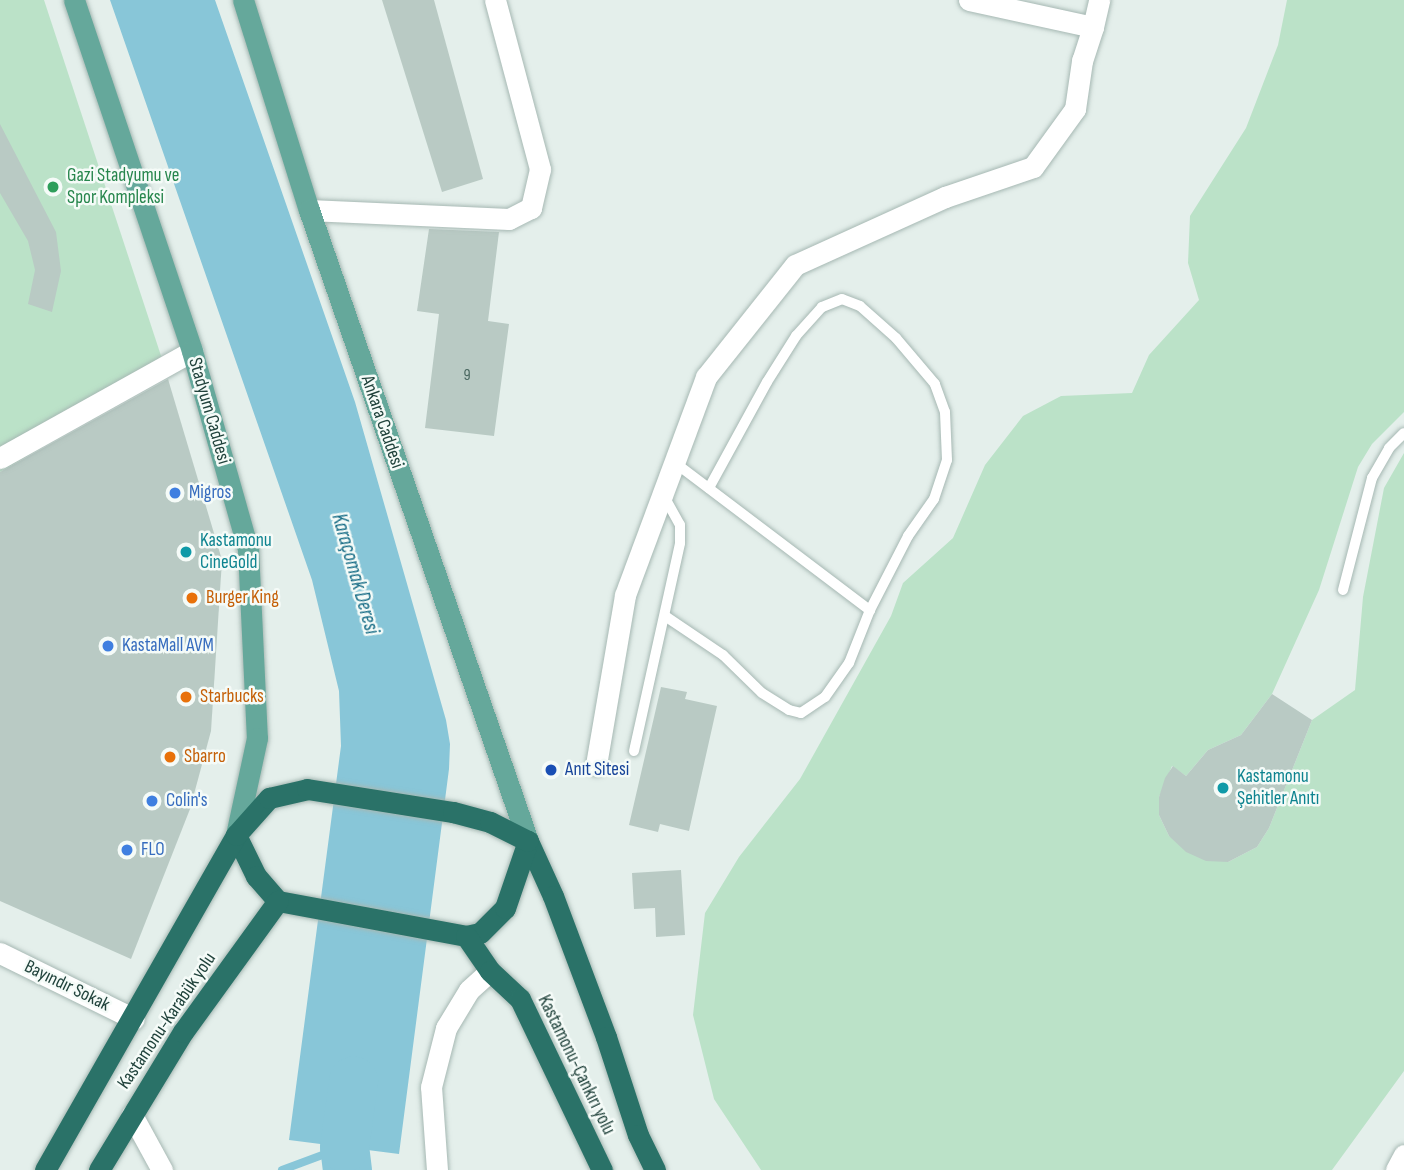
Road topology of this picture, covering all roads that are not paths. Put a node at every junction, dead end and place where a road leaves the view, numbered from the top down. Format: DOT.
graph roads {
  1 [pos="74,0"];
  2 [pos="243,0"];
  3 [pos="495,0"];
  4 [pos="969,0"];
  5 [pos="1099,0"];
  6 [pos="1093,27"];
  7 [pos="309,210"];
  8 [pos="192,351"];
  9 [pos="1404,433"];
  10 [pos="0,458"];
  11 [pos="674,462"];
  12 [pos="709,488"];
  13 [pos="662,493"];
  14 [pos="1343,590"];
  15 [pos="870,610"];
  16 [pos="665,617"];
  17 [pos="634,751"];
  18 [pos="596,765"];
  19 [pos="236,835"];
  20 [pos="528,841"];
  21 [pos="278,901"];
  22 [pos="466,936"];
  23 [pos="4,959"];
  24 [pos="490,971"];
  25 [pos="134,1019"];
  26 [pos="132,1115"];
  27 [pos="1404,1154"];
  28 [pos="45,1170"];
  29 [pos="99,1170"];
  30 [pos="162,1170"];
  31 [pos="437,1170"];
  32 [pos="602,1170"];
  33 [pos="655,1170"];
  34 [pos="1396,1170"];
  1 -- 8 [label="main road, Stadyum Caddesi"];
  2 -- 7 [label="main road, Ankara Caddesi"];
  3 -- 7 [label="street"];
  4 -- 6 [label="street"];
  5 -- 6 [label="street"];
  6 -- 11 [label="street"];
  7 -- 20 [label="main road, Ankara Caddesi"];
  8 -- 10 [label="street"];
  8 -- 19 [label="main road, Stadyum Caddesi"];
  9 -- 14 [label="lane"];
  11 -- 12 [label="lane"];
  11 -- 13 [label="street"];
  12 -- 15 [label="lane"];
  12 -- 15 [label="lane"];
  13 -- 16 [label="lane"];
  13 -- 18 [label="street"];
  15 -- 16 [label="lane"];
  16 -- 17 [label="lane"];
  19 -- 20 [label="highway"];
  19 -- 21 [label="highway"];
  19 -- 25 [label="highway"];
  20 -- 22 [label="highway"];
  20 -- 33 [label="highway, Kastamonu-Çankırı yolu"];
  21 -- 22 [label="highway"];
  21 -- 26 [label="highway, Kastamonu-Karabük yolu"];
  22 -- 24 [label="highway, Kastamonu-Çankırı yolu"];
  23 -- 25 [label="street, Bayındır Sokak"];
  24 -- 31 [label="street"];
  24 -- 32 [label="highway, Kastamonu-Çankırı yolu"];
  25 -- 28 [label="highway"];
  26 -- 29 [label="highway, Kastamonu-Karabük yolu"];
  26 -- 30 [label="street"];
  27 -- 34 [label="street"];
}
